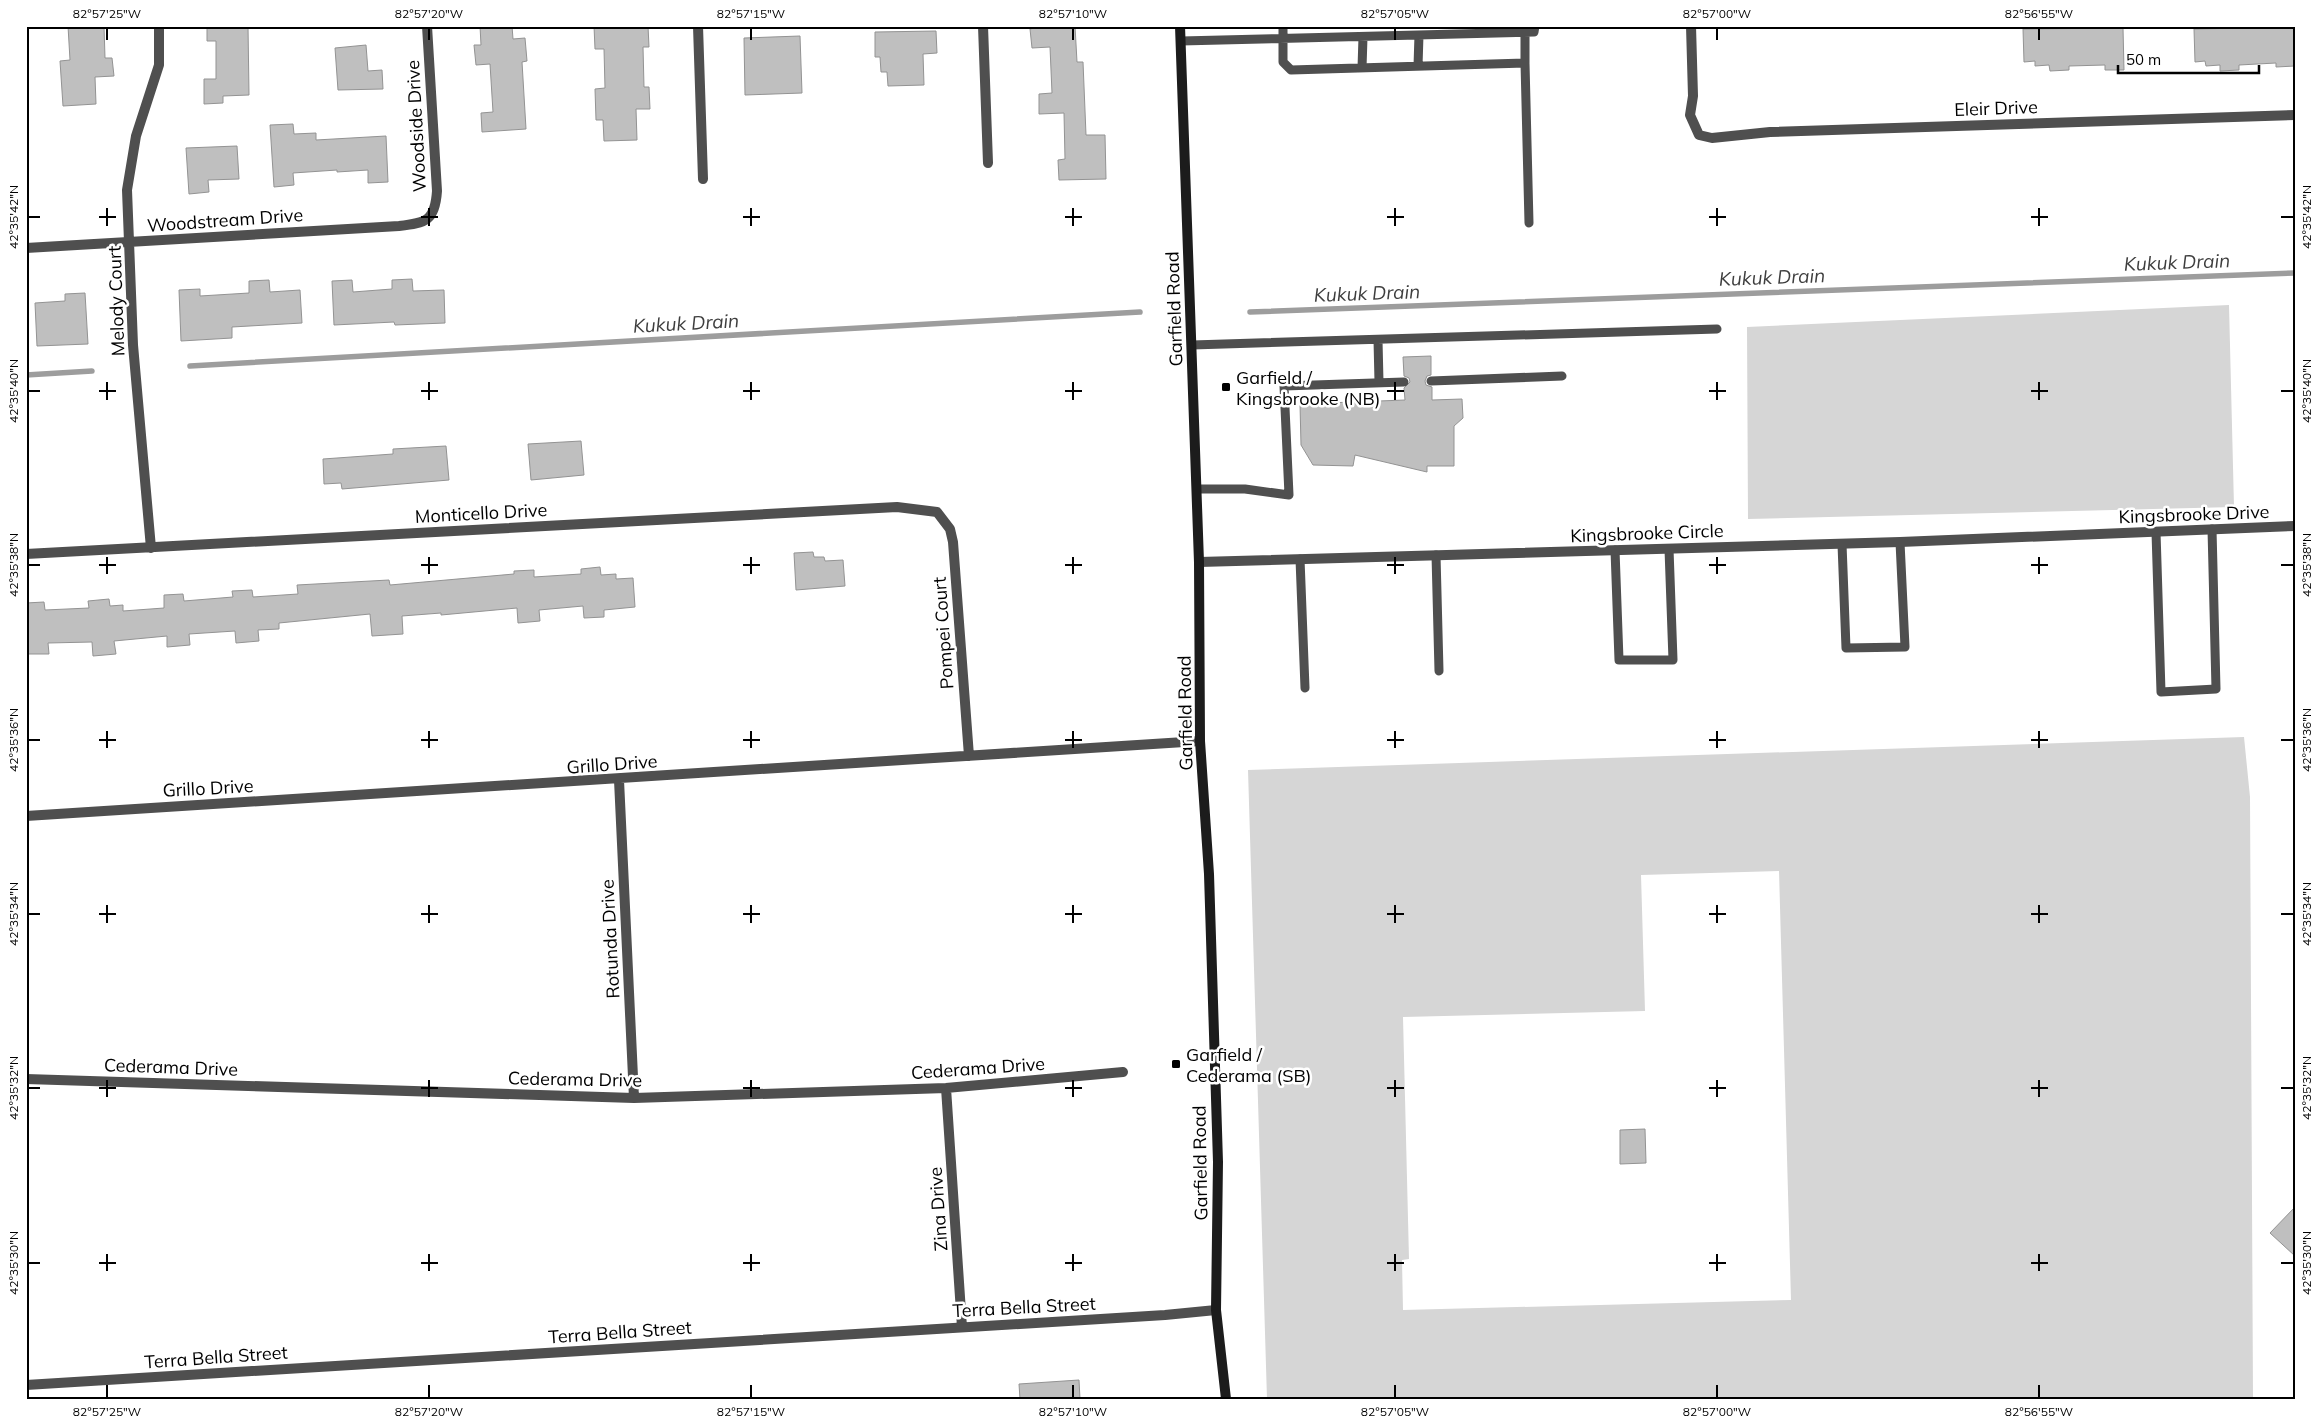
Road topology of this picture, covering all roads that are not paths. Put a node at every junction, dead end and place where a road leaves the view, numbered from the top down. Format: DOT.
graph roads {
  1 [pos="159,26"];
  2 [pos="427,26"];
  3 [pos="698,26"];
  4 [pos="983,26"];
  5 [pos="1180,26"];
  6 [pos="1283,26"];
  7 [pos="1535,26"];
  8 [pos="1692,26"];
  9 [pos="1525,33"];
  10 [pos="1420,35"];
  11 [pos="1363,37"];
  12 [pos="1283,39"];
  13 [pos="1181,41"];
  14 [pos="1525,63"];
  15 [pos="1418,66"];
  16 [pos="1362,68"];
  17 [pos="2295,115"];
  18 [pos="988,163"];
  19 [pos="703,179"];
  20 [pos="426,221"];
  21 [pos="1529,223"];
  22 [pos="130,242"];
  23 [pos="26,248"];
  24 [pos="1717,329"];
  25 [pos="1378,340"];
  26 [pos="1192,345"];
  27 [pos="1562,376"];
  28 [pos="1431,381"];
  29 [pos="1379,382"];
  30 [pos="1404,382"];
  31 [pos="1197,489"];
  32 [pos="938,512"];
  33 [pos="2295,526"];
  34 [pos="2212,529"];
  35 [pos="2156,532"];
  36 [pos="2095,534"];
  37 [pos="1900,542"];
  38 [pos="1842,544"];
  39 [pos="151,548"];
  40 [pos="1669,549"];
  41 [pos="1615,550"];
  42 [pos="26,554"];
  43 [pos="1436,555"];
  44 [pos="1300,559"];
  45 [pos="1199,562"];
  46 [pos="1439,672"];
  47 [pos="1305,688"];
  48 [pos="1200,741"];
  49 [pos="969,756"];
  50 [pos="619,780"];
  51 [pos="26,816"];
  52 [pos="1123,1072"];
  53 [pos="26,1079"];
  54 [pos="946,1088"];
  55 [pos="634,1098"];
  56 [pos="1216,1310"];
  57 [pos="962,1327"];
  58 [pos="26,1385"];
  59 [pos="1226,1399"];
  1 -- 22 [label="street, Melody Court"];
  2 -- 20 [label="street, Woodside Drive"];
  3 -- 19 [label="street"];
  4 -- 18 [label="street"];
  5 -- 13 [label="main road, Garfield Road"];
  6 -- 12 [label="lane"];
  7 -- 9 [label="lane"];
  8 -- 17 [label="street, Eleir Drive"];
  9 -- 10 [label="lane"];
  9 -- 14 [label="lane"];
  10 -- 11 [label="lane"];
  10 -- 15 [label="lane"];
  11 -- 12 [label="lane"];
  11 -- 16 [label="lane"];
  12 -- 13 [label="lane"];
  12 -- 16 [label="lane"];
  13 -- 26 [label="main road, Garfield Road"];
  14 -- 15 [label="lane"];
  14 -- 21 [label="lane"];
  15 -- 16 [label="lane"];
  20 -- 22 [label="street, Woodstream Drive"];
  22 -- 23 [label="street, Woodstream Drive"];
  22 -- 39 [label="street, Melody Court"];
  24 -- 25 [label="lane"];
  25 -- 26 [label="lane"];
  25 -- 29 [label="lane"];
  26 -- 31 [label="main road, Garfield Road"];
  27 -- 28 [label="lane"];
  29 -- 30 [label="lane"];
  29 -- 31 [label="lane"];
  31 -- 45 [label="main road, Garfield Road"];
  32 -- 39 [label="street, Monticello Drive"];
  32 -- 49 [label="street, Pompei Court"];
  33 -- 34 [label="street, Kingsbrooke Drive"];
  34 -- 35 [label="street, Kingsbrooke Drive"];
  34 -- 35 [label="lane"];
  35 -- 36 [label="street, Kingsbrooke Drive"];
  36 -- 37 [label="street, Kingsbrooke Circle"];
  37 -- 38 [label="street, Kingsbrooke Circle"];
  37 -- 38 [label="lane"];
  38 -- 40 [label="street, Kingsbrooke Circle"];
  39 -- 42 [label="street, Monticello Drive"];
  40 -- 41 [label="street, Kingsbrooke Circle"];
  40 -- 41 [label="lane"];
  41 -- 43 [label="street, Kingsbrooke Circle"];
  43 -- 44 [label="street, Kingsbrooke Circle"];
  43 -- 46 [label="lane"];
  44 -- 45 [label="street, Kingsbrooke Circle"];
  44 -- 47 [label="lane"];
  45 -- 48 [label="main road, Garfield Road"];
  48 -- 49 [label="street, Grillo Drive"];
  48 -- 56 [label="main road, Garfield Road"];
  49 -- 50 [label="street, Grillo Drive"];
  50 -- 51 [label="street, Grillo Drive"];
  50 -- 55 [label="street, Rotunda Drive"];
  52 -- 54 [label="street, Cederama Drive"];
  53 -- 55 [label="street, Cederama Drive"];
  54 -- 55 [label="street, Cederama Drive"];
  54 -- 57 [label="street, Zina Drive"];
  56 -- 57 [label="street, Terra Bella Street"];
  56 -- 59 [label="main road, Garfield Road"];
  57 -- 58 [label="street, Terra Bella Street"];
}
